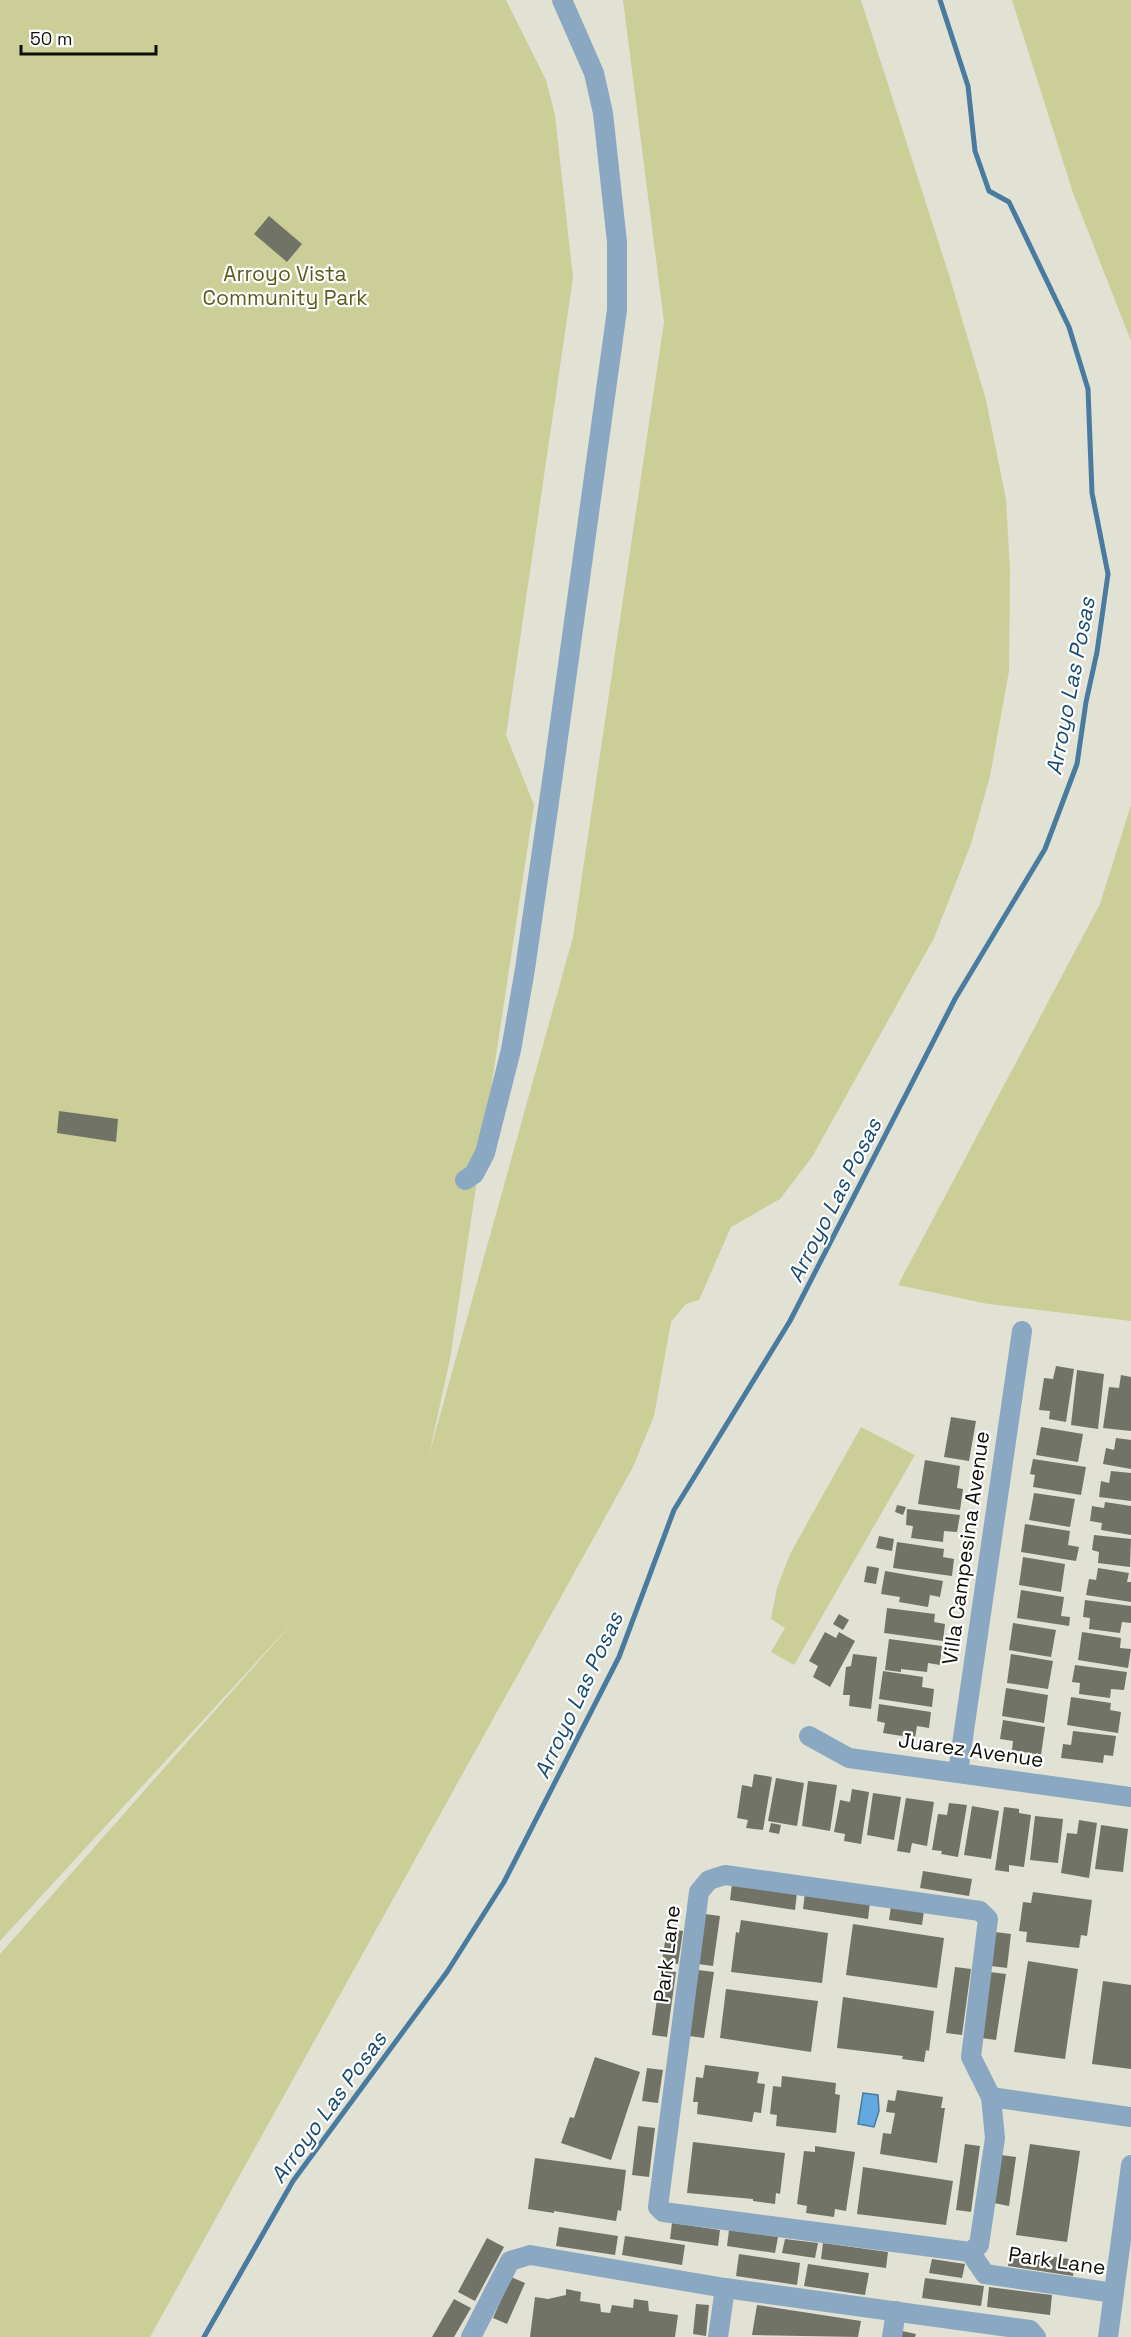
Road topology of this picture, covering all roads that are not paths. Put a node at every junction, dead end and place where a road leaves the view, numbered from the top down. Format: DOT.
graph roads {
  1 [pos="562,0"];
  2 [pos="465,1180"];
  3 [pos="1022,1330"];
  4 [pos="809,1736"];
  5 [pos="958,1772"];
  6 [pos="1131,1797"];
  7 [pos="991,2097"];
  8 [pos="1131,2117"];
  9 [pos="1131,2165"];
  10 [pos="970,2252"];
  11 [pos="725,2288"];
  12 [pos="1113,2293"];
  13 [pos="896,2311"];
  14 [pos="471,2337"];
  15 [pos="718,2337"];
  16 [pos="892,2337"];
  17 [pos="1036,2337"];
  18 [pos="1108,2337"];
  1 -- 2 [label="street"];
  3 -- 5 [label="street, Villa Campesina Avenue"];
  4 -- 5 [label="street, Juarez Avenue"];
  5 -- 6 [label="street, Juarez Avenue"];
  7 -- 8 [label="street"];
  7 -- 10 [label="street, Park Lane"];
  7 -- 10 [label="street, Park Lane"];
  9 -- 12 [label="street"];
  10 -- 12 [label="street, Park Lane"];
  11 -- 13 [label="street"];
  11 -- 14 [label="street"];
  11 -- 15 [label="street"];
  12 -- 18 [label="street"];
  13 -- 16 [label="street"];
  13 -- 17 [label="street"];
}
